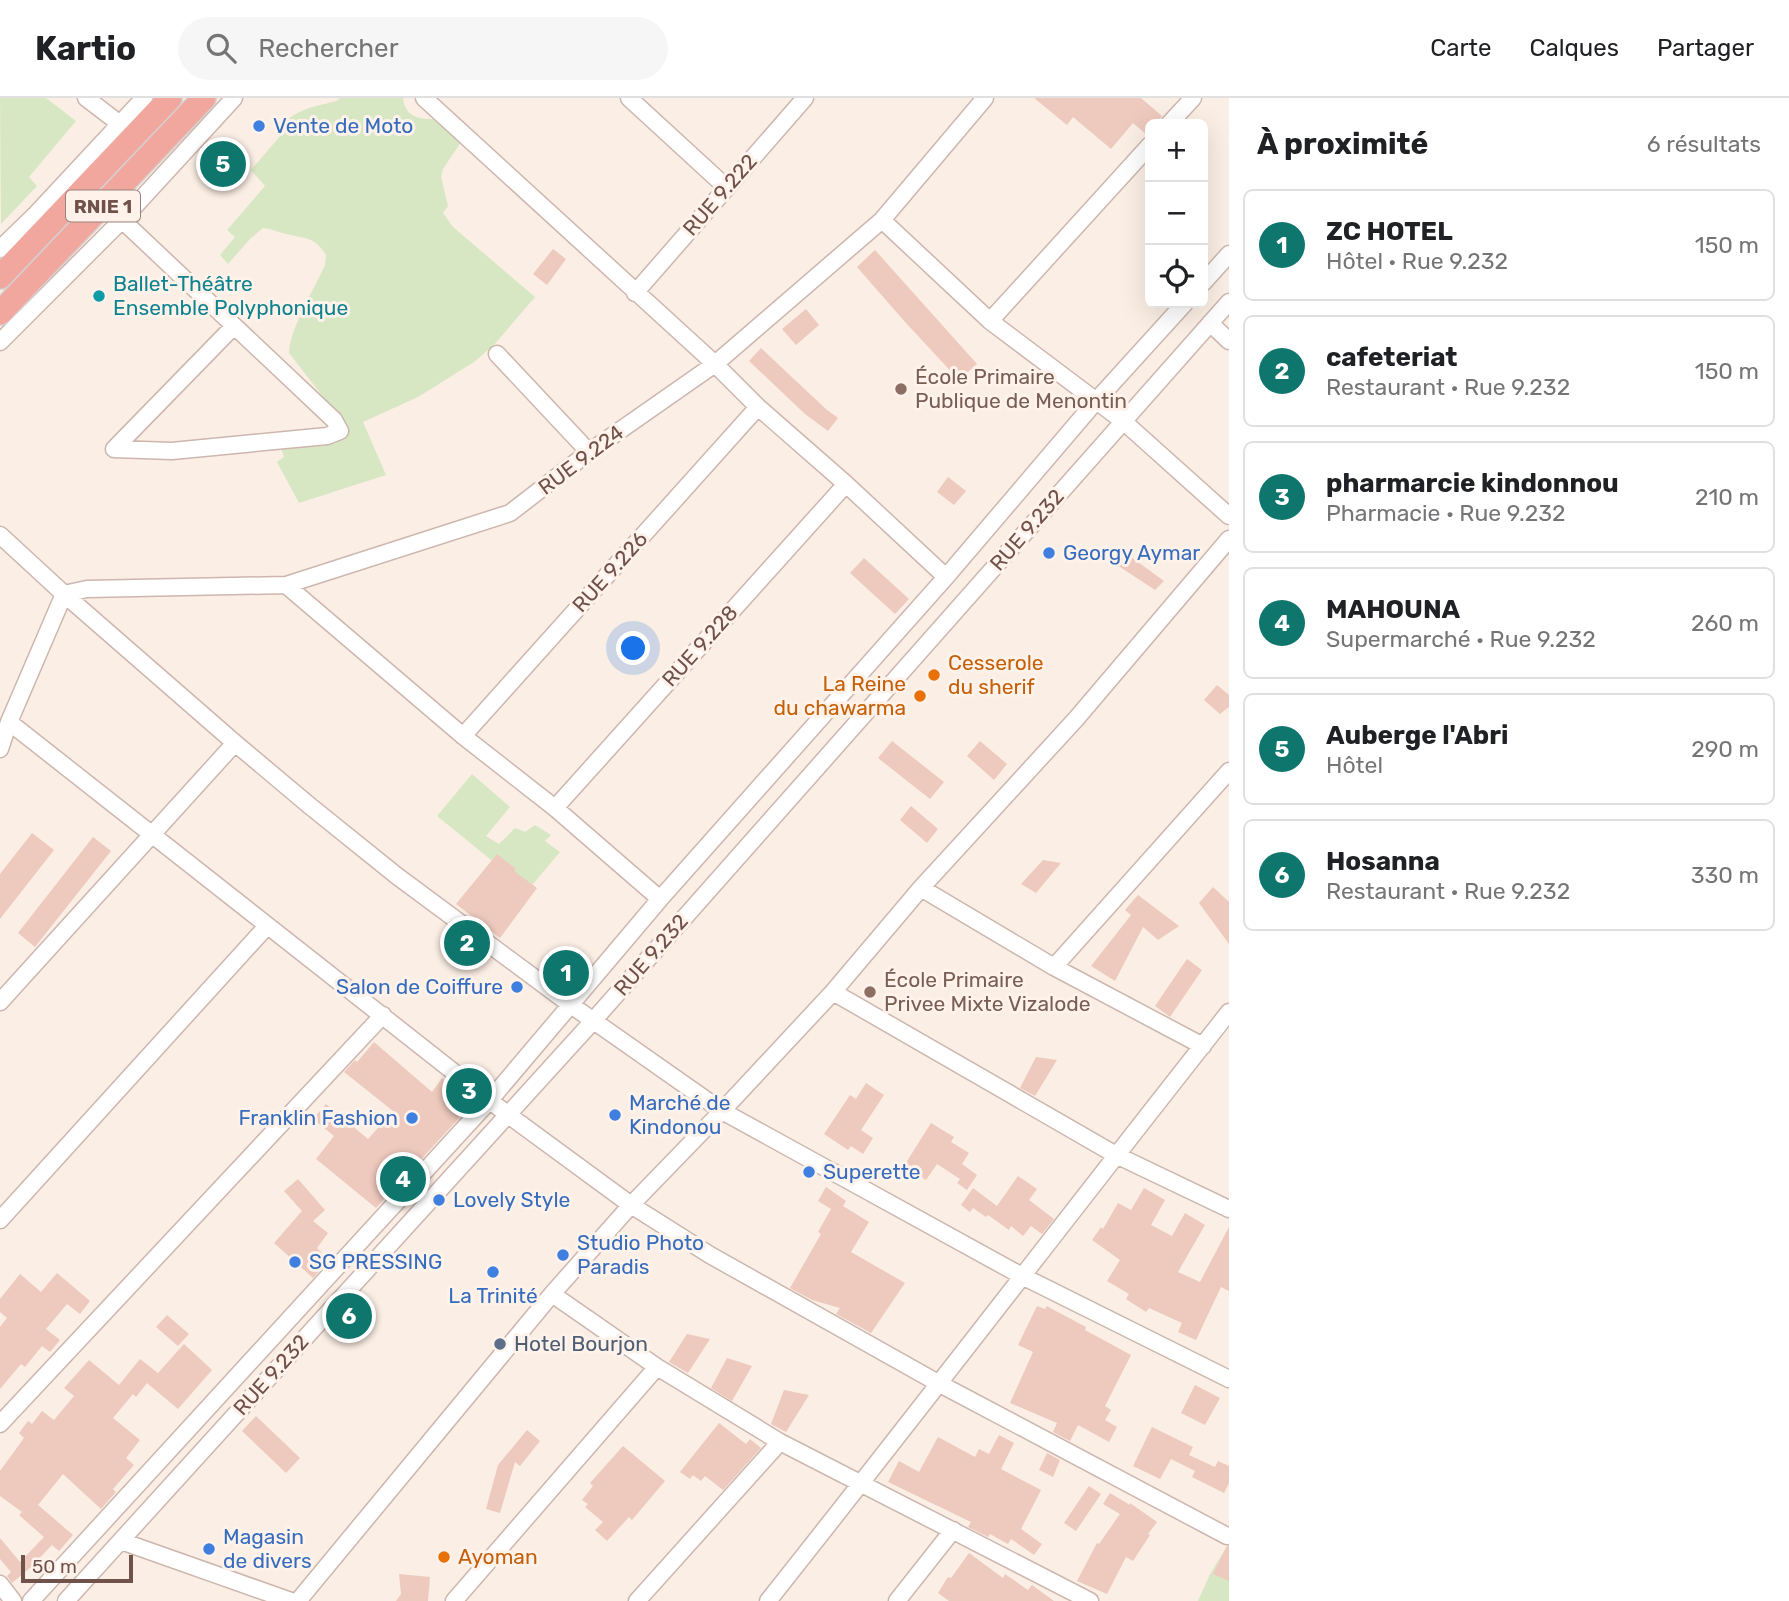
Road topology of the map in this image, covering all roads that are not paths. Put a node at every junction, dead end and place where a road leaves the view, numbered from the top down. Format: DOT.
graph roads {
  1 [pos="86,98"];
  2 [pos="144,98"];
  3 [pos="170,98"];
  4 [pos="204,98"];
  5 [pos="233,98"];
  6 [pos="424,98"];
  7 [pos="629,98"];
  8 [pos="805,98"];
  9 [pos="985,98"];
  10 [pos="1192,98"];
  11 [pos="1173,119"];
  12 [pos="120,124"];
  13 [pos="1145,150"];
  14 [pos="727,188"];
  15 [pos="122,220"];
  16 [pos="882,220"];
  17 [pos="0,249"];
  18 [pos="1229,254"];
  19 [pos="0,277"];
  20 [pos="1208,277"];
  21 [pos="635,293"];
  22 [pos="1229,302"];
  23 [pos="1180,308"];
  24 [pos="0,313"];
  25 [pos="990,321"];
  26 [pos="1210,323"];
  27 [pos="234,326"];
  28 [pos="1229,341"];
  29 [pos="0,342"];
  30 [pos="497,354"];
  31 [pos="715,364"];
  32 [pos="1096,401"];
  33 [pos="758,407"];
  34 [pos="1123,421"];
  35 [pos="589,452"];
  36 [pos="846,484"];
  37 [pos="1229,516"];
  38 [pos="0,535"];
  39 [pos="1229,538"];
  40 [pos="946,577"];
  41 [pos="286,584"];
  42 [pos="64,594"];
  43 [pos="9,722"];
  44 [pos="463,736"];
  45 [pos="235,743"];
  46 [pos="0,749"];
  47 [pos="1229,771"];
  48 [pos="555,808"];
  49 [pos="152,835"];
  50 [pos="921,888"];
  51 [pos="660,899"];
  52 [pos="267,926"];
  53 [pos="1054,967"];
  54 [pos="833,992"];
  55 [pos="0,1002"];
  56 [pos="571,1005"];
  57 [pos="1229,1012"];
  58 [pos="383,1016"];
  59 [pos="593,1021"];
  60 [pos="1203,1046"];
  61 [pos="490,1100"];
  62 [pos="722,1111"];
  63 [pos="507,1114"];
  64 [pos="1116,1154"];
  65 [pos="1229,1191"];
  66 [pos="631,1205"];
  67 [pos="1223,1206"];
  68 [pos="0,1220"];
  69 [pos="1022,1276"];
  70 [pos="552,1294"];
  71 [pos="657,1367"];
  72 [pos="1229,1379"];
  73 [pos="938,1384"];
  74 [pos="0,1424"];
  75 [pos="780,1443"];
  76 [pos="862,1484"];
  77 [pos="953,1530"];
  78 [pos="1227,1536"];
  79 [pos="121,1541"];
  80 [pos="0,1584"];
  81 [pos="13,1601"];
  82 [pos="31,1601"];
  83 [pos="66,1601"];
  84 [pos="291,1601"];
  85 [pos="298,1601"];
  86 [pos="454,1601"];
  87 [pos="637,1601"];
  88 [pos="768,1601"];
  89 [pos="897,1601"];
  90 [pos="1090,1601"];
  1 -- 12 [label="street"];
  2 -- 12 [label="street"];
  3 -- 19 [label="highway, RNIE 1"];
  4 -- 24 [label="highway, RNIE 1"];
  5 -- 15 [label="street"];
  6 -- 21 [label="street"];
  7 -- 14 [label="street"];
  8 -- 14 [label="street, RUE 9.222"];
  9 -- 16 [label="street, RUE 9.224"];
  10 -- 11 [label="street"];
  12 -- 17 [label="street"];
  13 -- 25 [label="street"];
  14 -- 21 [label="street, RUE 9.222"];
  15 -- 27 [label="street"];
  15 -- 29 [label="street"];
  16 -- 25 [label="street"];
  16 -- 31 [label="street, RUE 9.224"];
  18 -- 20 [label="street"];
  21 -- 31 [label="street"];
  22 -- 26 [label="street, RUE 9.232"];
  23 -- 32 [label="street, RUE 9.232"];
  25 -- 32 [label="street"];
  26 -- 28 [label="street"];
  26 -- 34 [label="street, RUE 9.232"];
  27 -- 27 [label="street"];
  30 -- 35 [label="street"];
  31 -- 33 [label="street"];
  31 -- 35 [label="street, RUE 9.224"];
  32 -- 34 [label="street"];
  32 -- 40 [label="street, RUE 9.232"];
  33 -- 36 [label="street"];
  33 -- 44 [label="street, RUE 9.226"];
  34 -- 37 [label="street"];
  34 -- 59 [label="street, RUE 9.232"];
  35 -- 41 [label="street, RUE 9.224"];
  36 -- 40 [label="street"];
  36 -- 48 [label="street, RUE 9.228"];
  38 -- 42 [label="street"];
  39 -- 50 [label="street"];
  40 -- 51 [label="street, RUE 9.232"];
  41 -- 42 [label="street, RUE 9.224"];
  41 -- 44 [label="street"];
  42 -- 43 [label="street"];
  42 -- 45 [label="street"];
  43 -- 46 [label="street"];
  43 -- 49 [label="street"];
  44 -- 48 [label="street"];
  45 -- 49 [label="street"];
  45 -- 56 [label="street"];
  47 -- 53 [label="street"];
  48 -- 51 [label="street"];
  49 -- 52 [label="street"];
  49 -- 55 [label="street"];
  50 -- 53 [label="street"];
  50 -- 54 [label="street"];
  51 -- 56 [label="street, RUE 9.232"];
  52 -- 58 [label="street"];
  52 -- 68 [label="street"];
  53 -- 60 [label="street"];
  54 -- 62 [label="street"];
  54 -- 64 [label="street"];
  56 -- 59 [label="street"];
  56 -- 61 [label="street, RUE 9.232"];
  57 -- 60 [label="street"];
  58 -- 61 [label="street"];
  58 -- 74 [label="street"];
  59 -- 62 [label="street"];
  59 -- 63 [label="street, RUE 9.232"];
  60 -- 64 [label="street"];
  61 -- 63 [label="street"];
  61 -- 82 [label="street, RUE 9.232"];
  62 -- 66 [label="street"];
  62 -- 69 [label="street"];
  63 -- 66 [label="street"];
  63 -- 79 [label="street, RUE 9.232"];
  64 -- 67 [label="street"];
  64 -- 69 [label="street"];
  65 -- 67 [label="street"];
  66 -- 70 [label="street"];
  66 -- 73 [label="street"];
  69 -- 72 [label="street"];
  69 -- 73 [label="street"];
  70 -- 71 [label="street"];
  70 -- 85 [label="street"];
  71 -- 75 [label="street"];
  71 -- 86 [label="street"];
  73 -- 76 [label="street"];
  73 -- 78 [label="street"];
  75 -- 76 [label="street"];
  75 -- 87 [label="street"];
  76 -- 77 [label="street"];
  76 -- 88 [label="street"];
  77 -- 89 [label="street"];
  77 -- 90 [label="street"];
  79 -- 83 [label="street, RUE 9.232"];
  79 -- 84 [label="street"];
  80 -- 81 [label="street"];
}
